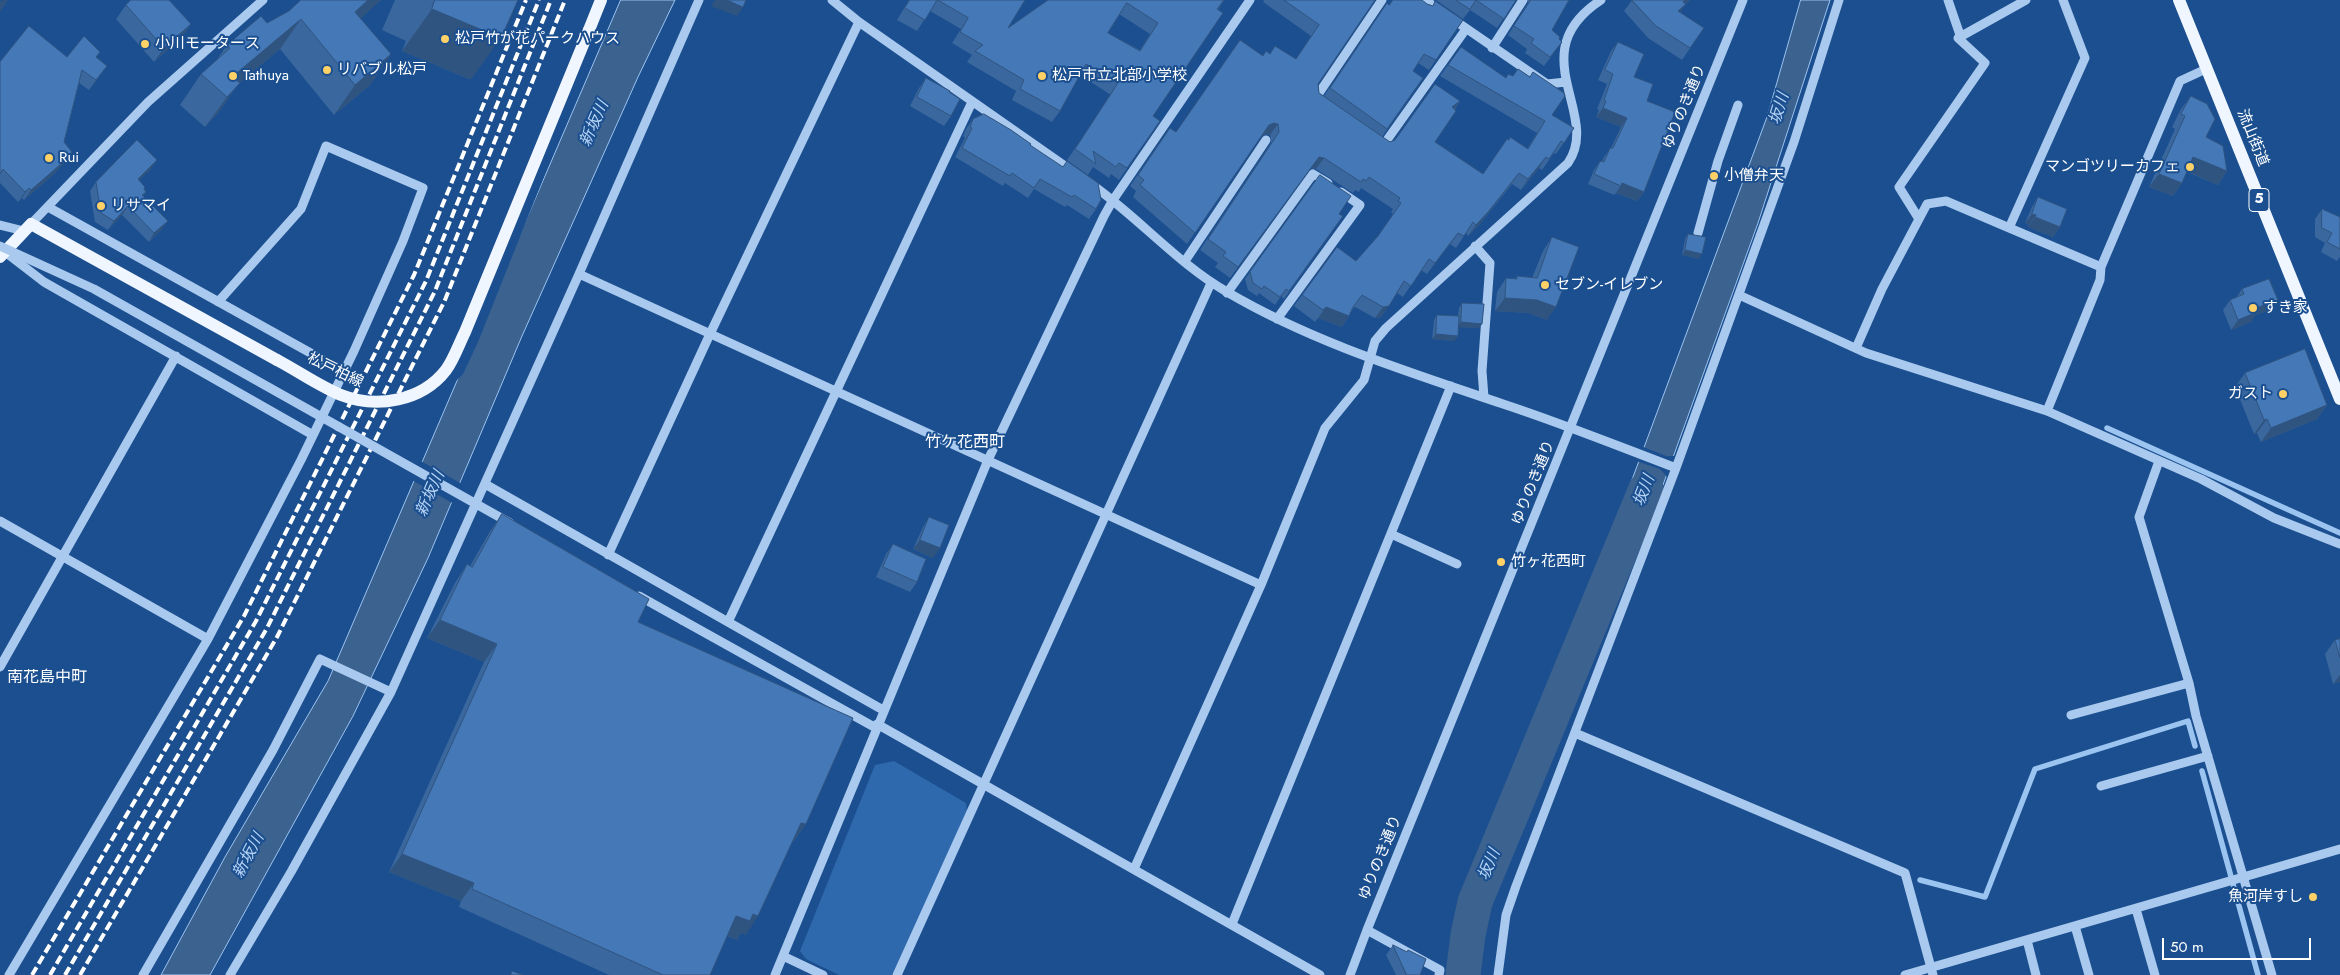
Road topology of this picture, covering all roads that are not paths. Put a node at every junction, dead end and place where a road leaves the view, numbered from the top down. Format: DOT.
graph roads {
  1 [pos="263,0"];
  2 [pos="601,0"];
  3 [pos="699,0"];
  4 [pos="832,0"];
  5 [pos="1250,0"];
  6 [pos="1382,0"];
  7 [pos="1425,0"];
  8 [pos="1523,0"];
  9 [pos="1601,0"];
  10 [pos="1743,0"];
  11 [pos="1839,0"];
  12 [pos="1948,0"];
  13 [pos="2026,0"];
  14 [pos="2063,0"];
  15 [pos="2179,0"];
  16 [pos="859,22"];
  17 [pos="1466,29"];
  18 [pos="1960,35"];
  19 [pos="1492,48"];
  20 [pos="2206,69"];
  21 [pos="1566,82"];
  22 [pos="972,102"];
  23 [pos="1322,105"];
  24 [pos="1738,105"];
  25 [pos="1266,140"];
  26 [pos="1374,142"];
  27 [pos="1113,200"];
  28 [pos="48,207"];
  29 [pos="1919,219"];
  30 [pos="0,225"];
  31 [pos="28,228"];
  32 [pos="2009,228"];
  33 [pos="1698,233"];
  34 [pos="1475,246"];
  35 [pos="2,252"];
  36 [pos="1185,261"];
  37 [pos="2101,268"];
  38 [pos="579,274"];
  39 [pos="1211,283"];
  40 [pos="1227,293"];
  41 [pos="1739,295"];
  42 [pos="218,302"];
  43 [pos="1277,319"];
  44 [pos="710,334"];
  45 [pos="1856,348"];
  46 [pos="176,356"];
  47 [pos="1370,358"];
  48 [pos="343,372"];
  49 [pos="1451,386"];
  50 [pos="835,390"];
  51 [pos="1484,397"];
  52 [pos="2340,399"];
  53 [pos="2047,411"];
  54 [pos="1571,429"];
  55 [pos="313,434"];
  56 [pos="988,460"];
  57 [pos="2159,461"];
  58 [pos="1673,467"];
  59 [pos="485,484"];
  60 [pos="1107,515"];
  61 [pos="0,521"];
  62 [pos="516,527"];
  63 [pos="1392,534"];
  64 [pos="2340,544"];
  65 [pos="608,555"];
  66 [pos="62,557"];
  67 [pos="1457,564"];
  68 [pos="1261,585"];
  69 [pos="630,591"];
  70 [pos="728,622"];
  71 [pos="208,639"];
  72 [pos="0,667"];
  73 [pos="2189,683"];
  74 [pos="391,692"];
  75 [pos="884,710"];
  76 [pos="2071,715"];
  77 [pos="877,726"];
  78 [pos="1575,732"];
  79 [pos="2208,756"];
  80 [pos="983,785"];
  81 [pos="2100,786"];
  82 [pos="2340,850"];
  83 [pos="1134,869"];
  84 [pos="2243,878"];
  85 [pos="2136,909"];
  86 [pos="1232,924"];
  87 [pos="2075,926"];
  88 [pos="1367,930"];
  89 [pos="2027,940"];
  90 [pos="783,956"];
  91 [pos="1932,971"];
  92 [pos="9,975"];
  93 [pos="143,975"];
  94 [pos="230,975"];
  95 [pos="775,975"];
  96 [pos="823,975"];
  97 [pos="897,975"];
  98 [pos="1320,975"];
  99 [pos="1350,975"];
  100 [pos="1439,975"];
  101 [pos="1498,975"];
  102 [pos="1905,975"];
  103 [pos="2036,975"];
  104 [pos="2089,975"];
  105 [pos="2155,975"];
  106 [pos="2272,975"];
  1 -- 28 [label="street"];
  2 -- 31 [label="main road, 松戸柏線, bridge"];
  3 -- 38 [label="street"];
  4 -- 16 [label="street"];
  5 -- 27 [label="street"];
  6 -- 23 [label="street"];
  7 -- 17 [label="street"];
  8 -- 19 [label="street"];
  9 -- 21 [label="street"];
  10 -- 54 [label="street, ゆりのき通り"];
  11 -- 41 [label="street"];
  12 -- 18 [label="street"];
  13 -- 18 [label="street"];
  14 -- 32 [label="street"];
  15 -- 20 [label="main road, 流山街道 / 5"];
  16 -- 22 [label="street"];
  16 -- 44 [label="street"];
  17 -- 19 [label="street"];
  17 -- 26 [label="street"];
  18 -- 29 [label="street"];
  19 -- 21 [label="street"];
  20 -- 37 [label="street"];
  20 -- 52 [label="main road, 流山街道 / 5"];
  21 -- 34 [label="street"];
  22 -- 27 [label="street"];
  22 -- 50 [label="street"];
  24 -- 33 [label="street"];
  25 -- 36 [label="street"];
  27 -- 36 [label="street"];
  27 -- 56 [label="street"];
  28 -- 31 [label="street"];
  28 -- 42 [label="street"];
  29 -- 32 [label="street"];
  29 -- 45 [label="street"];
  30 -- 31 [label="street"];
  31 -- 35 [label="main road"];
  32 -- 37 [label="street"];
  34 -- 47 [label="street"];
  34 -- 51 [label="street"];
  35 -- 46 [label="street"];
  35 -- 62 [label="street, bridge"];
  36 -- 39 [label="street"];
  37 -- 53 [label="street"];
  38 -- 44 [label="street"];
  38 -- 59 [label="street"];
  39 -- 40 [label="street"];
  39 -- 60 [label="street"];
  40 -- 43 [label="street"];
  40 -- 43 [label="street"];
  41 -- 45 [label="street"];
  41 -- 58 [label="street"];
  42 -- 48 [label="street"];
  42 -- 48 [label="street"];
  43 -- 47 [label="street"];
  44 -- 50 [label="street"];
  44 -- 65 [label="street"];
  45 -- 53 [label="street"];
  46 -- 55 [label="street"];
  46 -- 66 [label="street"];
  47 -- 49 [label="street"];
  47 -- 68 [label="street"];
  48 -- 55 [label="street"];
  49 -- 51 [label="street"];
  49 -- 63 [label="street"];
  50 -- 56 [label="street"];
  50 -- 70 [label="street"];
  51 -- 54 [label="street"];
  53 -- 57 [label="street"];
  54 -- 58 [label="street"];
  54 -- 88 [label="street, ゆりのき通り"];
  55 -- 71 [label="street"];
  56 -- 60 [label="street"];
  56 -- 75 [label="street"];
  57 -- 64 [label="street"];
  57 -- 73 [label="street"];
  58 -- 78 [label="street"];
  59 -- 65 [label="street"];
  59 -- 74 [label="street"];
  60 -- 68 [label="street"];
  60 -- 80 [label="street"];
  61 -- 66 [label="street"];
  63 -- 67 [label="street"];
  63 -- 86 [label="street"];
  65 -- 70 [label="street"];
  66 -- 71 [label="street"];
  66 -- 72 [label="street"];
  68 -- 83 [label="street"];
  69 -- 77 [label="street, bridge"];
  70 -- 75 [label="street"];
  71 -- 92 [label="street"];
  73 -- 76 [label="street"];
  73 -- 79 [label="street"];
  74 -- 93 [label="street"];
  74 -- 94 [label="street"];
  75 -- 77 [label="street"];
  77 -- 80 [label="street"];
  77 -- 90 [label="street"];
  78 -- 91 [label="street"];
  78 -- 101 [label="street"];
  79 -- 81 [label="street"];
  79 -- 84 [label="street"];
  80 -- 83 [label="street"];
  80 -- 97 [label="street"];
  82 -- 84 [label="street"];
  83 -- 86 [label="street"];
  84 -- 85 [label="street"];
  84 -- 106 [label="street"];
  85 -- 87 [label="street"];
  85 -- 105 [label="street"];
  86 -- 98 [label="street"];
  87 -- 89 [label="street"];
  87 -- 104 [label="street"];
  88 -- 99 [label="street, ゆりのき通り"];
  88 -- 100 [label="street"];
  89 -- 91 [label="street"];
  89 -- 103 [label="street"];
  90 -- 95 [label="street"];
  90 -- 96 [label="street"];
  91 -- 102 [label="street"];
}
